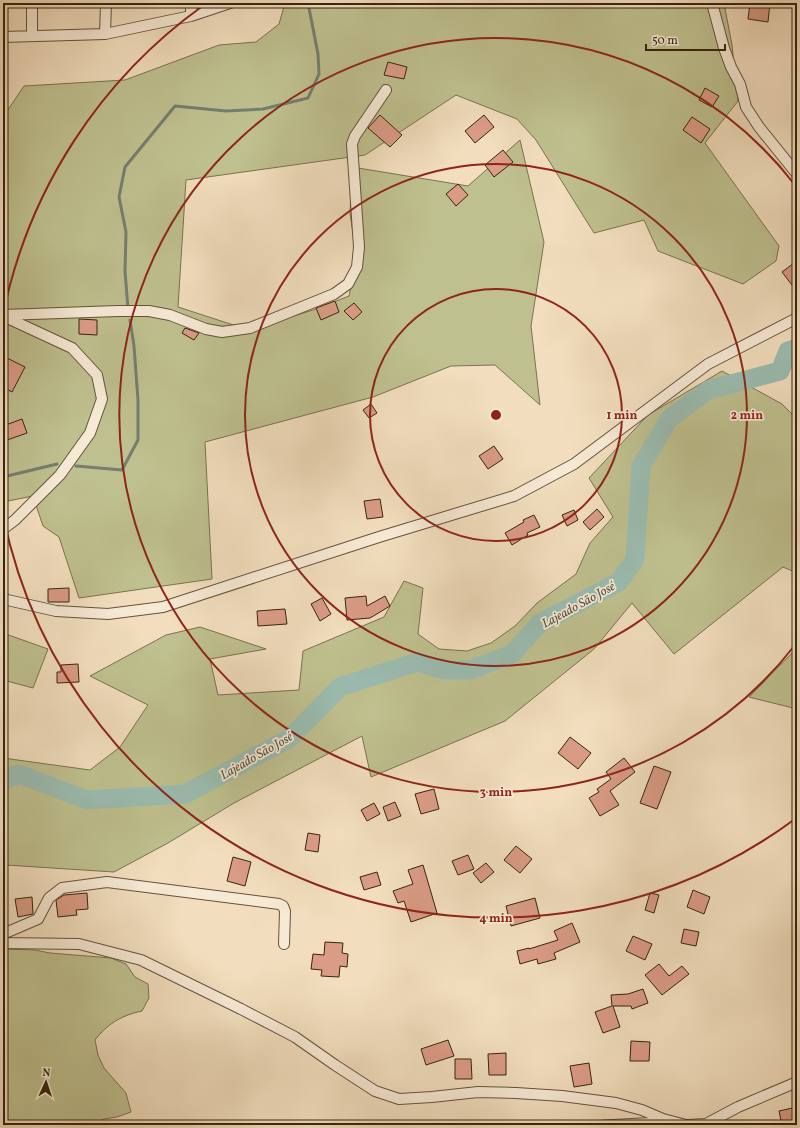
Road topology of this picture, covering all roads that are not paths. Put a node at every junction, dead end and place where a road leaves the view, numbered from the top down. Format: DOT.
graph roads {
  1 [pos="32,3"];
  2 [pos="106,3"];
  3 [pos="191,3"];
  4 [pos="230,3"];
  5 [pos="712,3"];
  6 [pos="191,16"];
  7 [pos="105,34"];
  8 [pos="32,36"];
  9 [pos="3,37"];
  10 [pos="386,90"];
  11 [pos="797,174"];
  12 [pos="3,316"];
  13 [pos="797,318"];
  14 [pos="3,529"];
  15 [pos="3,598"];
  16 [pos="3,934"];
  17 [pos="3,943"];
  18 [pos="284,944"];
  19 [pos="797,1082"];
  20 [pos="663,1120"];
  21 [pos="591,1125"];
  22 [pos="687,1125"];
  1 -- 8 [label="street"];
  2 -- 7 [label="street"];
  3 -- 6 [label="street"];
  4 -- 6 [label="street"];
  5 -- 11 [label="street"];
  6 -- 7 [label="street"];
  7 -- 8 [label="street"];
  8 -- 9 [label="street"];
  10 -- 12 [label="street"];
  12 -- 14 [label="street"];
  13 -- 15 [label="street"];
  16 -- 18 [label="street"];
  17 -- 20 [label="street"];
  19 -- 22 [label="street"];
  20 -- 21 [label="lane"];
  20 -- 22 [label="street"];
}
